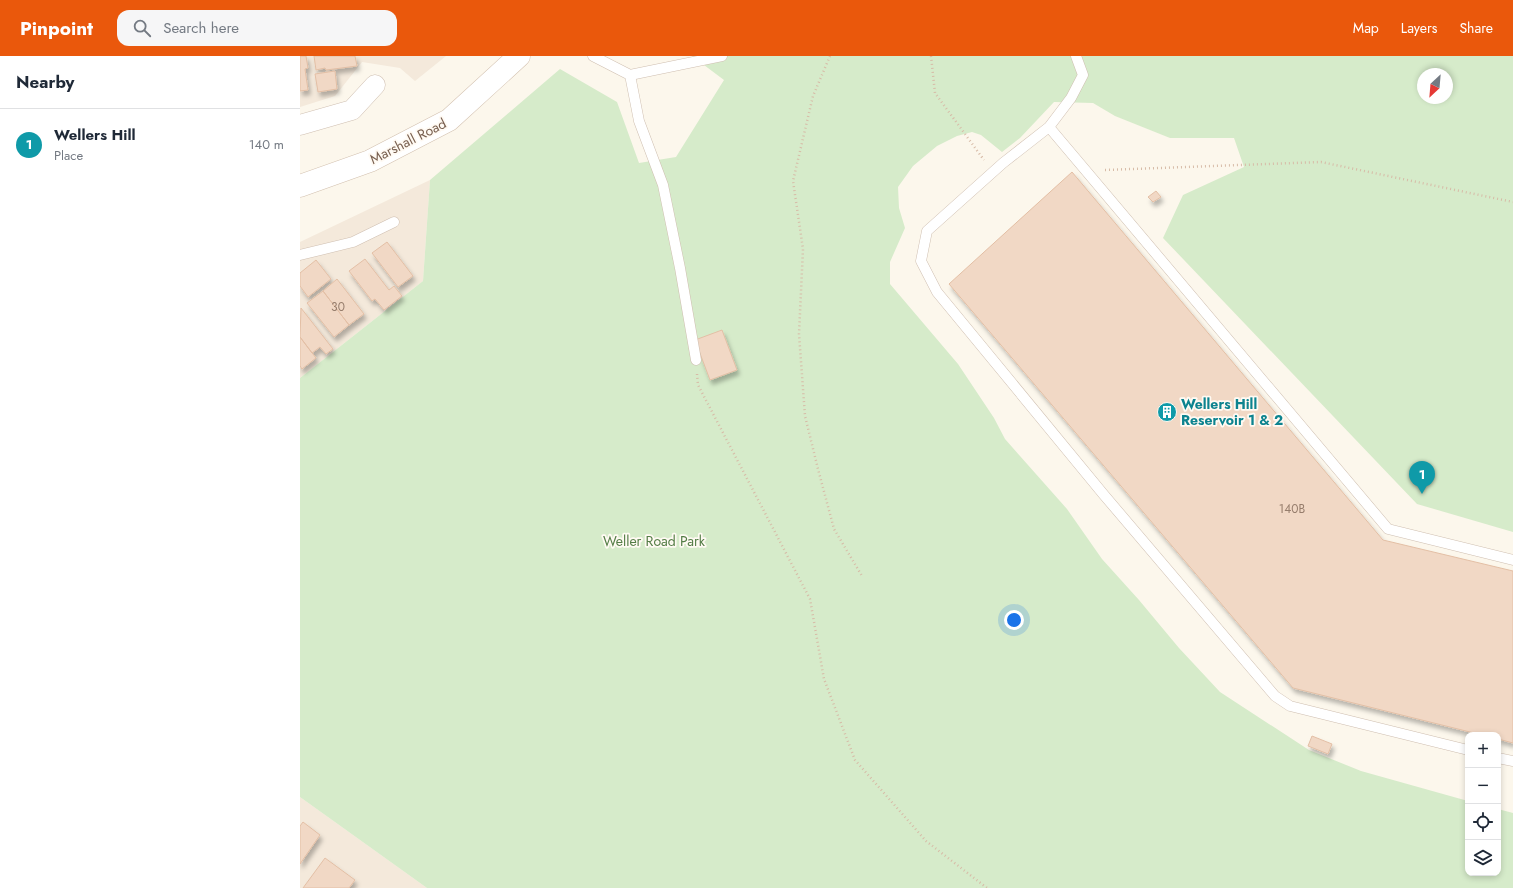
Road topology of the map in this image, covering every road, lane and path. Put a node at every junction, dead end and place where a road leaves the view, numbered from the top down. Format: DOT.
graph roads {
  1 [pos="519,56"];
  2 [pos="593,56"];
  3 [pos="722,56"];
  4 [pos="830,56"];
  5 [pos="931,56"];
  6 [pos="1076,56"];
  7 [pos="630,74"];
  8 [pos="375,85"];
  9 [pos="300,125"];
  10 [pos="1049,127"];
  11 [pos="1084,166"];
  12 [pos="993,172"];
  13 [pos="300,186"];
  14 [pos="1513,202"];
  15 [pos="394,222"];
  16 [pos="300,256"];
  17 [pos="696,360"];
  18 [pos="1513,560"];
  19 [pos="862,576"];
  20 [pos="1465,749"];
  21 [pos="1501,759"];
  22 [pos="1513,761"];
  23 [pos="987,888"];
  1 -- 13 [label="main road, Marshall Road"];
  2 -- 7 [label="lane"];
  3 -- 7 [label="lane"];
  4 -- 19 [label="path"];
  5 -- 12 [label="path"];
  6 -- 10 [label="lane"];
  7 -- 17 [label="lane"];
  8 -- 9 [label="street"];
  10 -- 11 [label="lane"];
  10 -- 12 [label="lane"];
  11 -- 14 [label="path"];
  11 -- 18 [label="lane"];
  12 -- 20 [label="lane"];
  15 -- 16 [label="lane"];
  17 -- 23 [label="path"];
  21 -- 22 [label="lane"];
}
